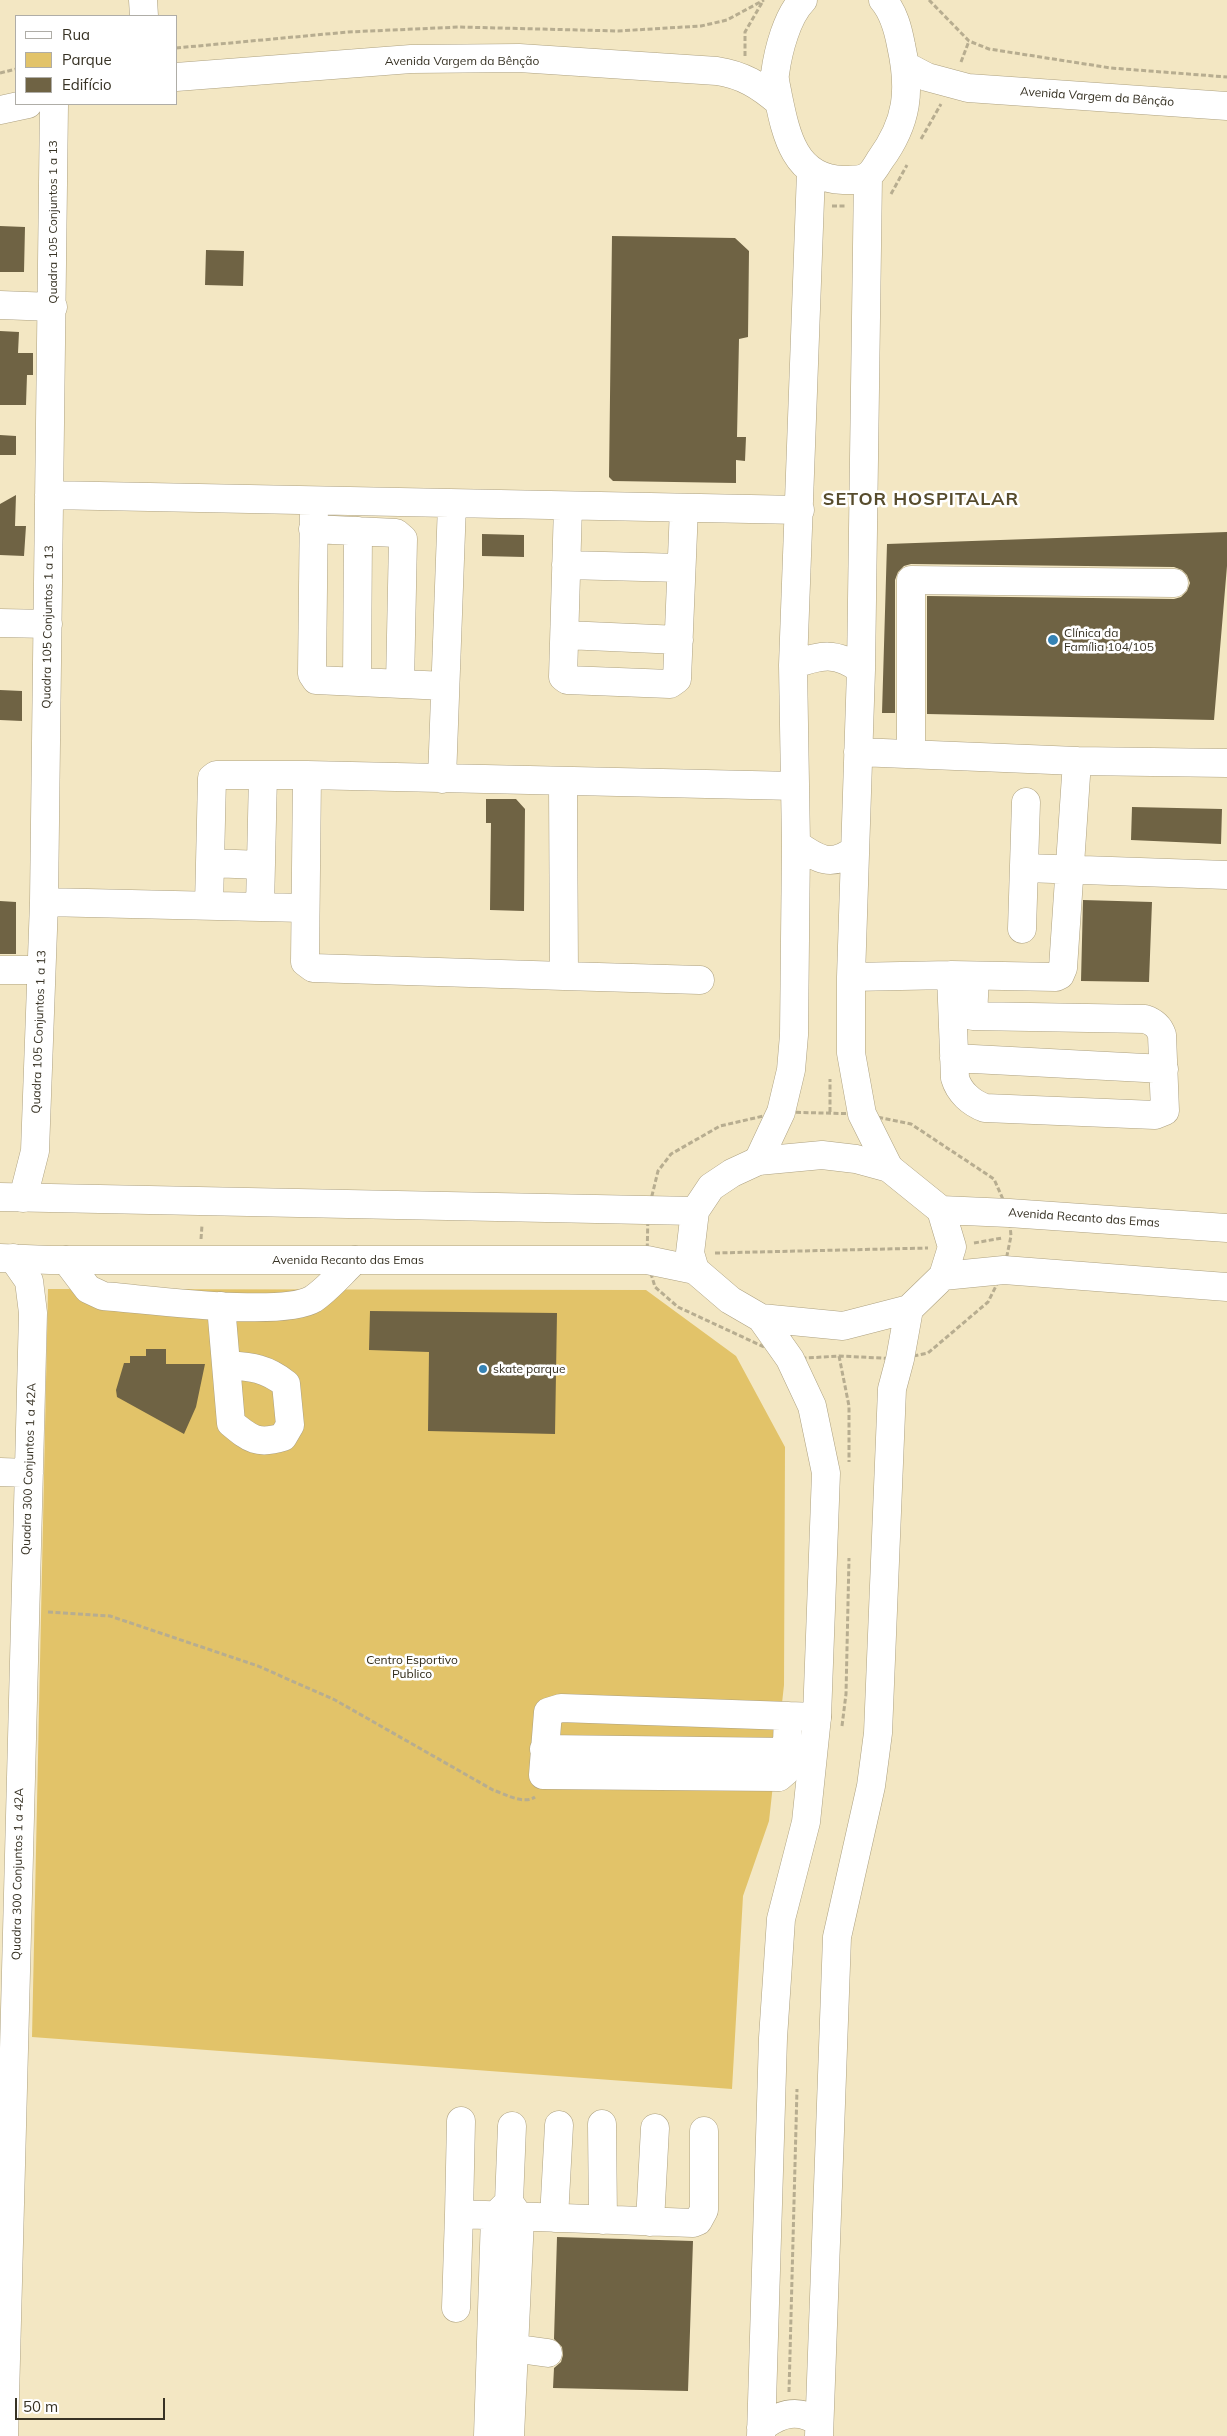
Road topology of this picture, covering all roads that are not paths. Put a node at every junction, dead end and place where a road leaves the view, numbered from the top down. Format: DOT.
graph roads {
  1 [pos="143,0"];
  2 [pos="803,0"];
  3 [pos="883,0"];
  4 [pos="144,15"];
  5 [pos="784,38"];
  6 [pos="906,66"];
  7 [pos="717,71"];
  8 [pos="178,77"];
  9 [pos="968,88"];
  10 [pos="907,100"];
  11 [pos="780,102"];
  12 [pos="23,105"];
  13 [pos="54,105"];
  14 [pos="1227,106"];
  15 [pos="0,110"];
  16 [pos="811,172"];
  17 [pos="868,176"];
  18 [pos="0,305"];
  19 [pos="53,307"];
  20 [pos="50,495"];
  21 [pos="314,501"];
  22 [pos="452,504"];
  23 [pos="568,506"];
  24 [pos="684,508"];
  25 [pos="800,510"];
  26 [pos="313,529"];
  27 [pos="358,531"];
  28 [pos="566,565"];
  29 [pos="681,568"];
  30 [pos="1174,583"];
  31 [pos="0,623"];
  32 [pos="48,624"];
  33 [pos="565,635"];
  34 [pos="678,640"];
  35 [pos="794,665"];
  36 [pos="861,670"];
  37 [pos="358,682"];
  38 [pos="400,684"];
  39 [pos="445,686"];
  40 [pos="858,752"];
  41 [pos="910,754"];
  42 [pos="1077,760"];
  43 [pos="1227,763"];
  44 [pos="263,775"];
  45 [pos="307,775"];
  46 [pos="442,779"];
  47 [pos="563,783"];
  48 [pos="795,786"];
  49 [pos="1026,802"];
  50 [pos="796,844"];
  51 [pos="854,850"];
  52 [pos="210,864"];
  53 [pos="261,865"];
  54 [pos="1025,868"];
  55 [pos="1069,871"];
  56 [pos="1227,875"];
  57 [pos="44,902"];
  58 [pos="209,905"];
  59 [pos="260,907"];
  60 [pos="304,908"];
  61 [pos="1022,929"];
  62 [pos="0,970"];
  63 [pos="41,970"];
  64 [pos="564,976"];
  65 [pos="963,976"];
  66 [pos="851,977"];
  67 [pos="700,980"];
  68 [pos="963,1015"];
  69 [pos="954,1058"];
  70 [pos="1164,1069"];
  71 [pos="758,1161"];
  72 [pos="889,1168"];
  73 [pos="23,1198"];
  74 [pos="942,1210"];
  75 [pos="695,1211"];
  76 [pos="1227,1228"];
  77 [pos="6,1258"];
  78 [pos="58,1260"];
  79 [pos="355,1260"];
  80 [pos="692,1262"];
  81 [pos="943,1276"];
  82 [pos="1227,1287"];
  83 [pos="220,1306"];
  84 [pos="909,1309"];
  85 [pos="33,1313"];
  86 [pos="762,1318"];
  87 [pos="227,1365"];
  88 [pos="0,1472"];
  89 [pos="29,1473"];
  90 [pos="788,1716"];
  91 [pos="817,1717"];
  92 [pos="9,1814"];
  93 [pos="461,2121"];
  94 [pos="602,2124"];
  95 [pos="559,2125"];
  96 [pos="512,2126"];
  97 [pos="655,2128"];
  98 [pos="704,2131"];
  99 [pos="5,2189"];
  100 [pos="508,2212"];
  101 [pos="459,2214"];
  102 [pos="554,2218"];
  103 [pos="603,2220"];
  104 [pos="650,2222"];
  105 [pos="456,2308"];
  106 [pos="3,2327"];
  107 [pos="502,2347"];
  108 [pos="548,2353"];
  109 [pos="823,2431"];
  110 [pos="759,2433"];
  111 [pos="4,2436"];
  112 [pos="488,2436"];
  113 [pos="510,2436"];
  1 -- 4 [label="street"];
  2 -- 5 [label="street"];
  3 -- 6 [label="street"];
  5 -- 7 [label="street, Avenida Vargem da Bênção"];
  5 -- 11 [label="street"];
  6 -- 9 [label="street, Avenida Vargem da Bênção"];
  6 -- 10 [label="street"];
  7 -- 8 [label="street, Avenida Vargem da Bênção"];
  7 -- 11 [label="street, Avenida Vargem da Bênção"];
  9 -- 10 [label="street, Avenida Vargem da Bênção"];
  9 -- 14 [label="street, Avenida Vargem da Bênção"];
  10 -- 17 [label="street"];
  11 -- 16 [label="street"];
  12 -- 15 [label="street"];
  13 -- 19 [label="street, Quadra 105 Conjuntos 1 a 13"];
  16 -- 17 [label="street"];
  16 -- 25 [label="street"];
  17 -- 36 [label="street"];
  18 -- 19 [label="street"];
  19 -- 20 [label="street, Quadra 105 Conjuntos 1 a 13"];
  20 -- 21 [label="street"];
  20 -- 32 [label="street, Quadra 105 Conjuntos 1 a 13"];
  21 -- 22 [label="street"];
  21 -- 26 [label="street"];
  22 -- 23 [label="street"];
  22 -- 39 [label="street"];
  23 -- 24 [label="street"];
  23 -- 28 [label="street"];
  24 -- 25 [label="street"];
  24 -- 29 [label="street"];
  25 -- 35 [label="street"];
  26 -- 27 [label="street"];
  26 -- 37 [label="street"];
  27 -- 37 [label="street"];
  27 -- 38 [label="street"];
  28 -- 29 [label="street"];
  28 -- 33 [label="street"];
  29 -- 34 [label="street"];
  30 -- 41 [label="street"];
  31 -- 32 [label="street"];
  32 -- 57 [label="street, Quadra 105 Conjuntos 1 a 13"];
  33 -- 34 [label="street"];
  33 -- 34 [label="street"];
  35 -- 36 [label="street"];
  35 -- 48 [label="street"];
  36 -- 40 [label="street"];
  37 -- 38 [label="street"];
  38 -- 39 [label="street"];
  39 -- 46 [label="street"];
  40 -- 41 [label="street"];
  40 -- 51 [label="street"];
  41 -- 42 [label="street"];
  42 -- 43 [label="street"];
  42 -- 55 [label="street"];
  44 -- 45 [label="street"];
  44 -- 52 [label="street"];
  44 -- 53 [label="street"];
  45 -- 46 [label="street"];
  45 -- 60 [label="street"];
  46 -- 47 [label="street"];
  47 -- 48 [label="street"];
  47 -- 64 [label="street"];
  48 -- 50 [label="street"];
  49 -- 54 [label="street"];
  50 -- 51 [label="street"];
  50 -- 71 [label="street"];
  51 -- 66 [label="street"];
  52 -- 53 [label="street"];
  52 -- 58 [label="street"];
  53 -- 59 [label="street"];
  54 -- 55 [label="street"];
  54 -- 61 [label="street"];
  55 -- 56 [label="street"];
  55 -- 65 [label="street"];
  57 -- 58 [label="street"];
  57 -- 63 [label="street, Quadra 105 Conjuntos 1 a 13"];
  58 -- 59 [label="street"];
  59 -- 60 [label="street"];
  60 -- 64 [label="street"];
  62 -- 63 [label="street"];
  63 -- 73 [label="street, Quadra 105 Conjuntos 1 a 13"];
  64 -- 67 [label="street"];
  65 -- 66 [label="street"];
  65 -- 68 [label="street"];
  66 -- 72 [label="street"];
  68 -- 69 [label="street"];
  68 -- 70 [label="street"];
  69 -- 70 [label="street"];
  69 -- 70 [label="street"];
  71 -- 72 [label="street"];
  71 -- 75 [label="street"];
  72 -- 74 [label="street"];
  73 -- 75 [label="street"];
  74 -- 76 [label="street, Avenida Recanto das Emas"];
  74 -- 81 [label="street"];
  75 -- 80 [label="street"];
  77 -- 78 [label="street, Avenida Recanto das Emas"];
  77 -- 85 [label="street, Quadra 300 Conjuntos 1 a 42A"];
  78 -- 79 [label="street, Avenida Recanto das Emas"];
  78 -- 83 [label="street"];
  78 -- 85 [label="street, Quadra 300 Conjuntos 1 a 42A"];
  79 -- 80 [label="street, Avenida Recanto das Emas"];
  79 -- 83 [label="street"];
  80 -- 86 [label="street"];
  81 -- 82 [label="street"];
  81 -- 84 [label="street"];
  83 -- 87 [label="street"];
  84 -- 86 [label="street"];
  84 -- 109 [label="street"];
  85 -- 89 [label="street, Quadra 300 Conjuntos 1 a 42A"];
  86 -- 91 [label="street"];
  88 -- 89 [label="street"];
  89 -- 92 [label="street, Quadra 300 Conjuntos 1 a 42A"];
  90 -- 90 [label="street"];
  90 -- 91 [label="street"];
  91 -- 110 [label="street"];
  92 -- 99 [label="street, Quadra 300 Conjuntos 1 a 42A"];
  93 -- 101 [label="street"];
  94 -- 103 [label="street"];
  95 -- 102 [label="street"];
  96 -- 100 [label="street"];
  97 -- 104 [label="street"];
  98 -- 104 [label="street"];
  99 -- 106 [label="street, Quadra 300 Conjuntos 1 a 42A"];
  100 -- 101 [label="street"];
  100 -- 102 [label="street"];
  100 -- 107 [label="street"];
  101 -- 105 [label="street"];
  102 -- 103 [label="street"];
  103 -- 104 [label="street"];
  106 -- 111 [label="street, Quadra 300 Conjuntos 1 a 42A"];
  107 -- 108 [label="street"];
  107 -- 112 [label="street"];
  107 -- 113 [label="street"];
  109 -- 110 [label="street"];
}
